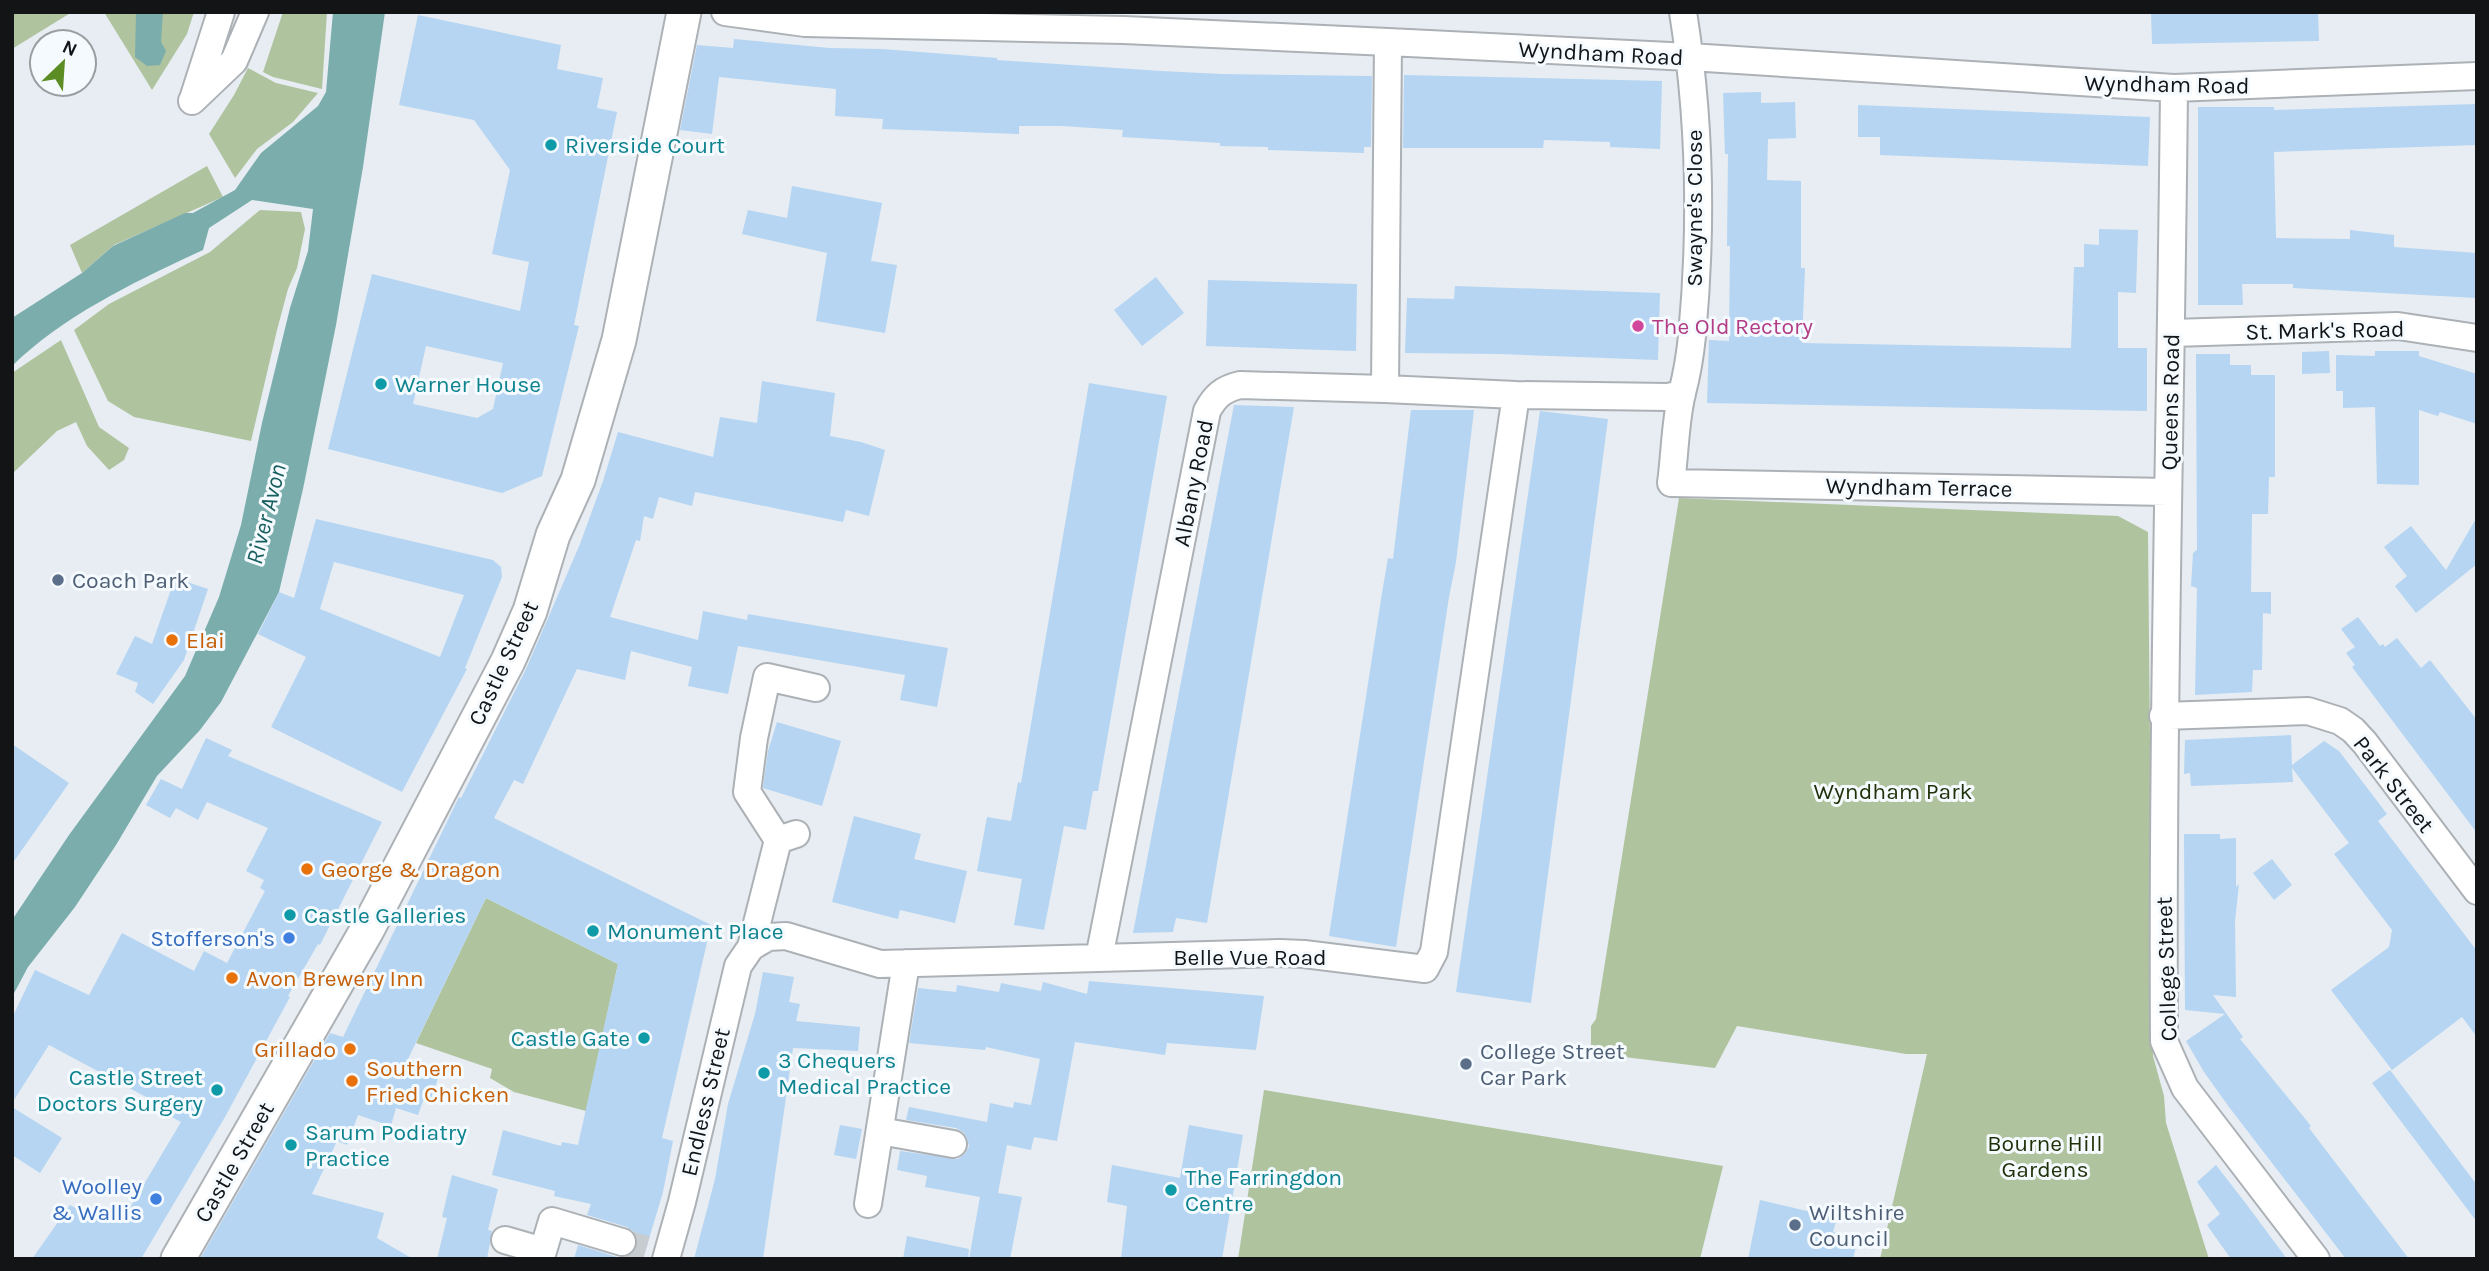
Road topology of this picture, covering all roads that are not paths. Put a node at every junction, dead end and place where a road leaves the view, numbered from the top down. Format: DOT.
graph roads {
  1 [pos="221,12"];
  2 [pos="255,12"];
  3 [pos="684,12"];
  4 [pos="725,12"];
  5 [pos="1683,12"];
  6 [pos="1124,21"];
  7 [pos="1388,42"];
  8 [pos="1690,57"];
  9 [pos="2477,76"];
  10 [pos="2174,88"];
  11 [pos="2172,333"];
  12 [pos="2477,338"];
  13 [pos="1385,389"];
  14 [pos="1682,394"];
  15 [pos="1516,395"];
  16 [pos="1671,483"];
  17 [pos="2168,492"];
  18 [pos="816,688"];
  19 [pos="2164,716"];
  20 [pos="2477,891"];
  21 [pos="751,947"];
  22 [pos="1099,958"];
  23 [pos="906,963"];
  24 [pos="880,1131"];
  25 [pos="953,1144"];
  26 [pos="868,1204"];
  27 [pos="505,1240"];
  28 [pos="650,1251"];
  29 [pos="178,1259"];
  30 [pos="2316,1259"];
  1 -- 2 [label="street"];
  3 -- 29 [label="street, Castle Street"];
  4 -- 6 [label="street, Wyndham Road"];
  5 -- 8 [label="street, Swayne's Close"];
  6 -- 7 [label="street, Wyndham Road"];
  7 -- 8 [label="street, Wyndham Road"];
  7 -- 13 [label="street"];
  8 -- 10 [label="street, Wyndham Road"];
  8 -- 14 [label="street, Swayne's Close"];
  9 -- 10 [label="street, Wyndham Road"];
  10 -- 11 [label="street, Queens Road"];
  11 -- 12 [label="street, St. Mark's Road"];
  11 -- 17 [label="street, Queens Road"];
  13 -- 15 [label="street"];
  13 -- 22 [label="street, Albany Road"];
  14 -- 15 [label="street"];
  14 -- 16 [label="street, Swayne's Close"];
  15 -- 22 [label="street, Belle Vue Road"];
  16 -- 17 [label="street, Wyndham Terrace"];
  17 -- 19 [label="street, Queens Road"];
  18 -- 21 [label="street, Endless Street"];
  19 -- 20 [label="street, Park Street"];
  19 -- 30 [label="street, College Street"];
  21 -- 23 [label="street, Belle Vue Road"];
  21 -- 28 [label="street, Endless Street"];
  22 -- 23 [label="street, Belle Vue Road"];
  23 -- 24 [label="street"];
  24 -- 25 [label="street"];
  24 -- 26 [label="street"];
  27 -- 28 [label="street"];
}
